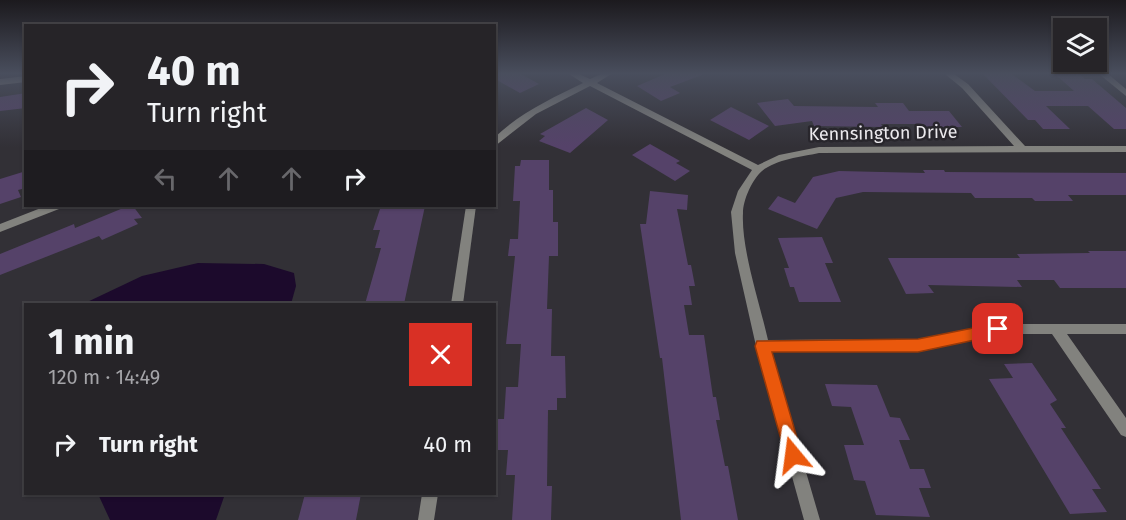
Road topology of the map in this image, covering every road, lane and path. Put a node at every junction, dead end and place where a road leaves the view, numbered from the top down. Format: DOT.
graph roads {
  1 [pos="562,98"];
  2 [pos="619,98"];
  3 [pos="976,98"];
  4 [pos="496,142"];
  5 [pos="1022,149"];
  6 [pos="1126,150"];
  7 [pos="758,169"];
  8 [pos="52,207"];
  9 [pos="471,207"];
  10 [pos="0,228"];
  11 [pos="457,303"];
  12 [pos="1126,329"];
  13 [pos="1057,331"];
  14 [pos="763,346"];
  15 [pos="1126,430"];
  16 [pos="430,495"];
  17 [pos="426,520"];
  18 [pos="812,520"];
  1 -- 4 [label="street"];
  2 -- 7 [label="street"];
  3 -- 5 [label="street"];
  5 -- 6 [label="street, Kennsington Drive"];
  5 -- 7 [label="street, Kennsington Drive"];
  7 -- 14 [label="street"];
  8 -- 10 [label="street"];
  9 -- 11 [label="street"];
  12 -- 13 [label="street"];
  13 -- 14 [label="street"];
  13 -- 15 [label="street"];
  14 -- 18 [label="street"];
  16 -- 17 [label="street"];
}
